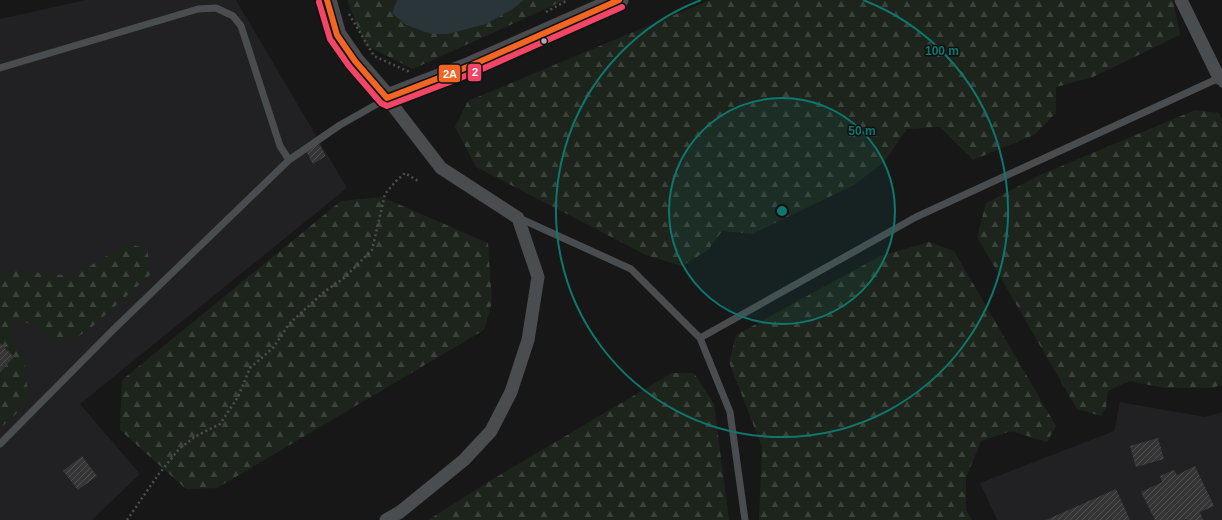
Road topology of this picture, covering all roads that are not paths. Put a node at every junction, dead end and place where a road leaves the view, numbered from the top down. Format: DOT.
graph roads {
  1 [pos="327,0"];
  2 [pos="619,0"];
  3 [pos="1181,0"];
  4 [pos="0,68"];
  5 [pos="1221,79"];
  6 [pos="387,98"];
  7 [pos="289,160"];
  8 [pos="518,218"];
  9 [pos="700,338"];
  10 [pos="0,444"];
  11 [pos="386,520"];
  12 [pos="745,520"];
  1 -- 6 [label="street"];
  2 -- 6 [label="street"];
  3 -- 5 [label="street"];
  4 -- 7 [label="lane"];
  5 -- 9 [label="lane"];
  6 -- 7 [label="lane"];
  6 -- 8 [label="street"];
  7 -- 10 [label="lane"];
  8 -- 9 [label="lane"];
  8 -- 11 [label="street"];
  9 -- 12 [label="lane"];
}
